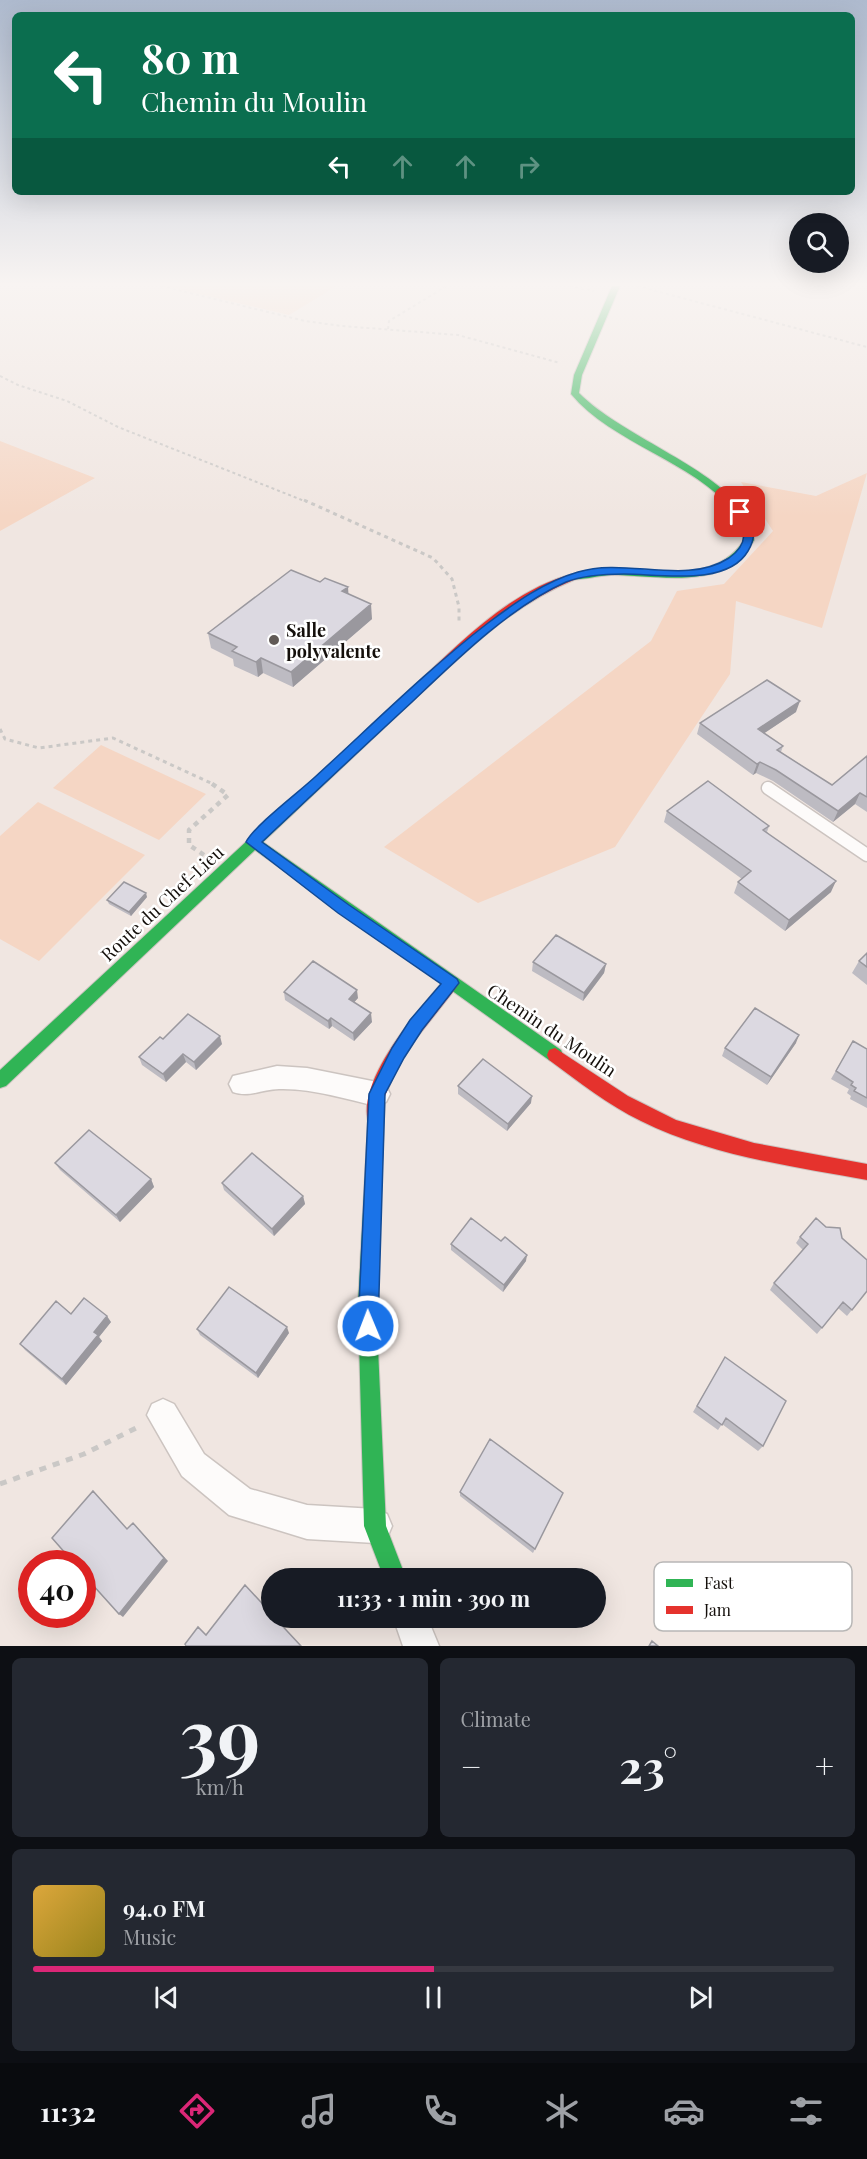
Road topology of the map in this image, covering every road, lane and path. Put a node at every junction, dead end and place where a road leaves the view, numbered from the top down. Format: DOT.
graph roads {
  1 [pos="559,363"];
  2 [pos="584,363"];
  3 [pos="581,369"];
  4 [pos="0,376"];
  5 [pos="458,652"];
  6 [pos="0,729"];
  7 [pos="768,788"];
  8 [pos="253,842"];
  9 [pos="867,855"];
  10 [pos="225,868"];
  11 [pos="451,983"];
  12 [pos="0,1081"];
  13 [pos="242,1084"];
  14 [pos="377,1094"];
  15 [pos="867,1172"];
  16 [pos="163,1414"];
  17 [pos="0,1484"];
  18 [pos="375,1526"];
  19 [pos="391,1568"];
  20 [pos="414,1628"];
  21 [pos="421,1646"];
  1 -- 3 [label="path"];
  2 -- 3 [label="main road, Route du Chef-Lieu"];
  3 -- 5 [label="main road, Route du Chef-Lieu"];
  4 -- 5 [label="path"];
  5 -- 8 [label="main road, Route du Chef-Lieu"];
  6 -- 10 [label="path"];
  7 -- 9 [label="lane"];
  8 -- 10 [label="main road, Route du Chef-Lieu"];
  8 -- 11 [label="main road, Chemin du Moulin"];
  10 -- 12 [label="main road, Route du Chef-Lieu"];
  11 -- 14 [label="main road"];
  11 -- 15 [label="main road, Chemin du Moulin"];
  13 -- 14 [label="street"];
  14 -- 18 [label="main road"];
  16 -- 17 [label="path"];
  16 -- 18 [label="street"];
  18 -- 19 [label="main road"];
  20 -- 21 [label="street"];
}
